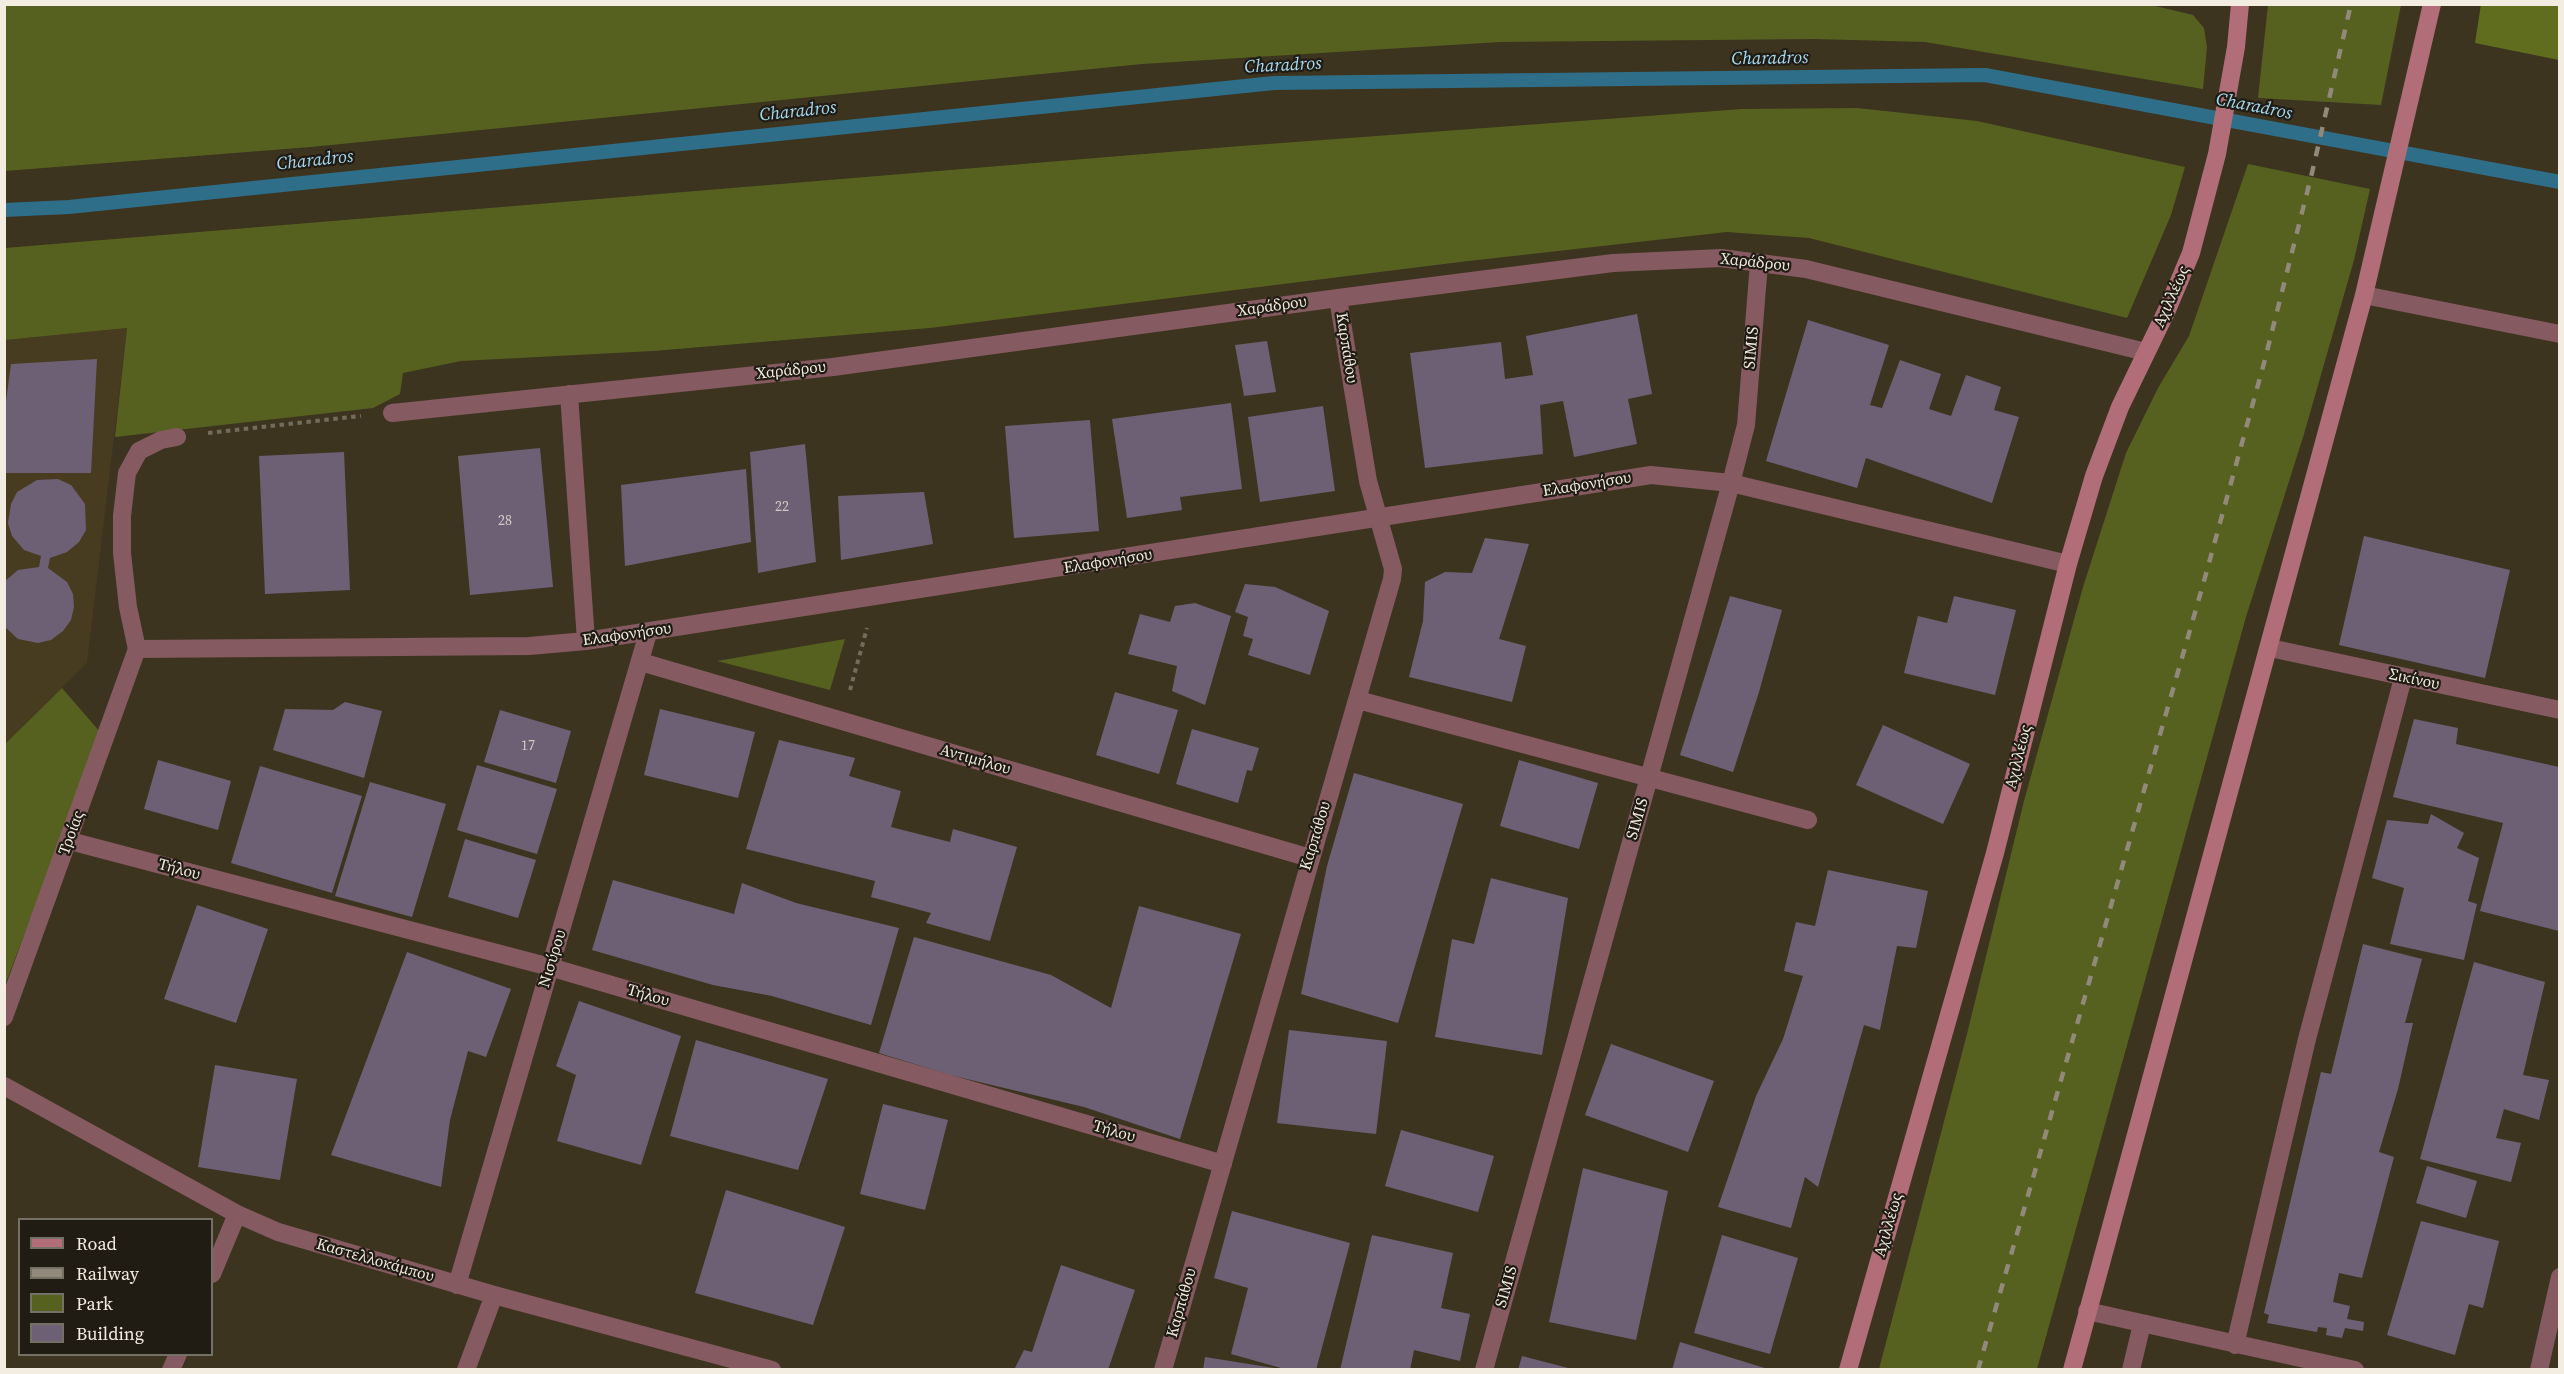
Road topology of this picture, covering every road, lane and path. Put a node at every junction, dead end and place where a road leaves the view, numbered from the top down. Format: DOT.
graph roads {
  1 [pos="2241,4"];
  2 [pos="2432,4"];
  3 [pos="1759,263"];
  4 [pos="2364,295"];
  5 [pos="1338,298"];
  6 [pos="2559,334"];
  7 [pos="2146,352"];
  8 [pos="569,394"];
  9 [pos="392,413"];
  10 [pos="177,437"];
  11 [pos="1731,483"];
  12 [pos="1380,519"];
  13 [pos="2068,564"];
  14 [pos="875,598"];
  15 [pos="648,633"];
  16 [pos="586,641"];
  17 [pos="2270,648"];
  18 [pos="137,649"];
  19 [pos="641,662"];
  20 [pos="2403,678"];
  21 [pos="1358,700"];
  22 [pos="2559,710"];
  23 [pos="842,720"];
  24 [pos="1650,777"];
  25 [pos="1808,820"];
  26 [pos="70,841"];
  27 [pos="1310,858"];
  28 [pos="550,967"];
  29 [pos="4,1017"];
  30 [pos="4,1086"];
  31 [pos="1222,1164"];
  32 [pos="237,1214"];
  33 [pos="213,1272"];
  34 [pos="2559,1277"];
  35 [pos="457,1285"];
  36 [pos="494,1295"];
  37 [pos="2087,1311"];
  38 [pos="2142,1323"];
  39 [pos="2235,1345"];
  40 [pos="466,1370"];
  41 [pos="772,1370"];
  42 [pos="1163,1370"];
  43 [pos="1484,1370"];
  44 [pos="1848,1370"];
  45 [pos="2072,1370"];
  46 [pos="2131,1370"];
  47 [pos="2355,1370"];
  48 [pos="2539,1370"];
  1 -- 7 [label="street, Αχιλλέως"];
  2 -- 4 [label="street"];
  3 -- 5 [label="street, Χαράδρου"];
  3 -- 7 [label="street, Χαράδρου"];
  3 -- 11 [label="street, SIMIS"];
  4 -- 6 [label="street"];
  4 -- 17 [label="street"];
  5 -- 8 [label="street, Χαράδρου"];
  5 -- 12 [label="street, Καρπάθου"];
  7 -- 13 [label="street, Αχιλλέως"];
  8 -- 9 [label="street, Χαράδρου"];
  8 -- 16 [label="street"];
  9 -- 10 [label="path"];
  10 -- 18 [label="street"];
  11 -- 12 [label="street, Ελαφονήσου"];
  11 -- 13 [label="street, Ελαφονήσου"];
  11 -- 24 [label="street, SIMIS"];
  12 -- 14 [label="street, Ελαφονήσου"];
  12 -- 21 [label="street, Καρπάθου"];
  13 -- 44 [label="street, Αχιλλέως"];
  14 -- 15 [label="street, Ελαφονήσου"];
  14 -- 23 [label="path"];
  15 -- 16 [label="street, Ελαφονήσου"];
  15 -- 19 [label="street, Νισύρου"];
  16 -- 18 [label="street, Ελαφονήσου"];
  17 -- 20 [label="street, Σικίνου"];
  17 -- 37 [label="street"];
  18 -- 26 [label="street, Τροίας"];
  19 -- 23 [label="street, Αντιμήλου"];
  19 -- 28 [label="street, Νισύρου"];
  20 -- 22 [label="street, Σικίνου"];
  20 -- 39 [label="street"];
  21 -- 24 [label="street"];
  21 -- 27 [label="street, Καρπάθου"];
  23 -- 27 [label="street, Αντιμήλου"];
  24 -- 25 [label="street"];
  24 -- 43 [label="street, SIMIS"];
  26 -- 28 [label="street, Τήλου"];
  26 -- 29 [label="street, Τροίας"];
  27 -- 31 [label="street, Καρπάθου"];
  28 -- 31 [label="street, Τήλου"];
  28 -- 35 [label="street, Νισύρου"];
  30 -- 32 [label="street, Καστελλοκάμπου"];
  31 -- 42 [label="street, Καρπάθου"];
  32 -- 33 [label="street"];
  32 -- 35 [label="street, Καστελλοκάμπου"];
  34 -- 48 [label="street"];
  35 -- 36 [label="street, Καστελλοκάμπου"];
  36 -- 40 [label="street"];
  36 -- 41 [label="street, Καστελλοκάμπου"];
  37 -- 38 [label="street"];
  37 -- 45 [label="street"];
  38 -- 39 [label="street"];
  38 -- 46 [label="street"];
  39 -- 47 [label="street"];
}
